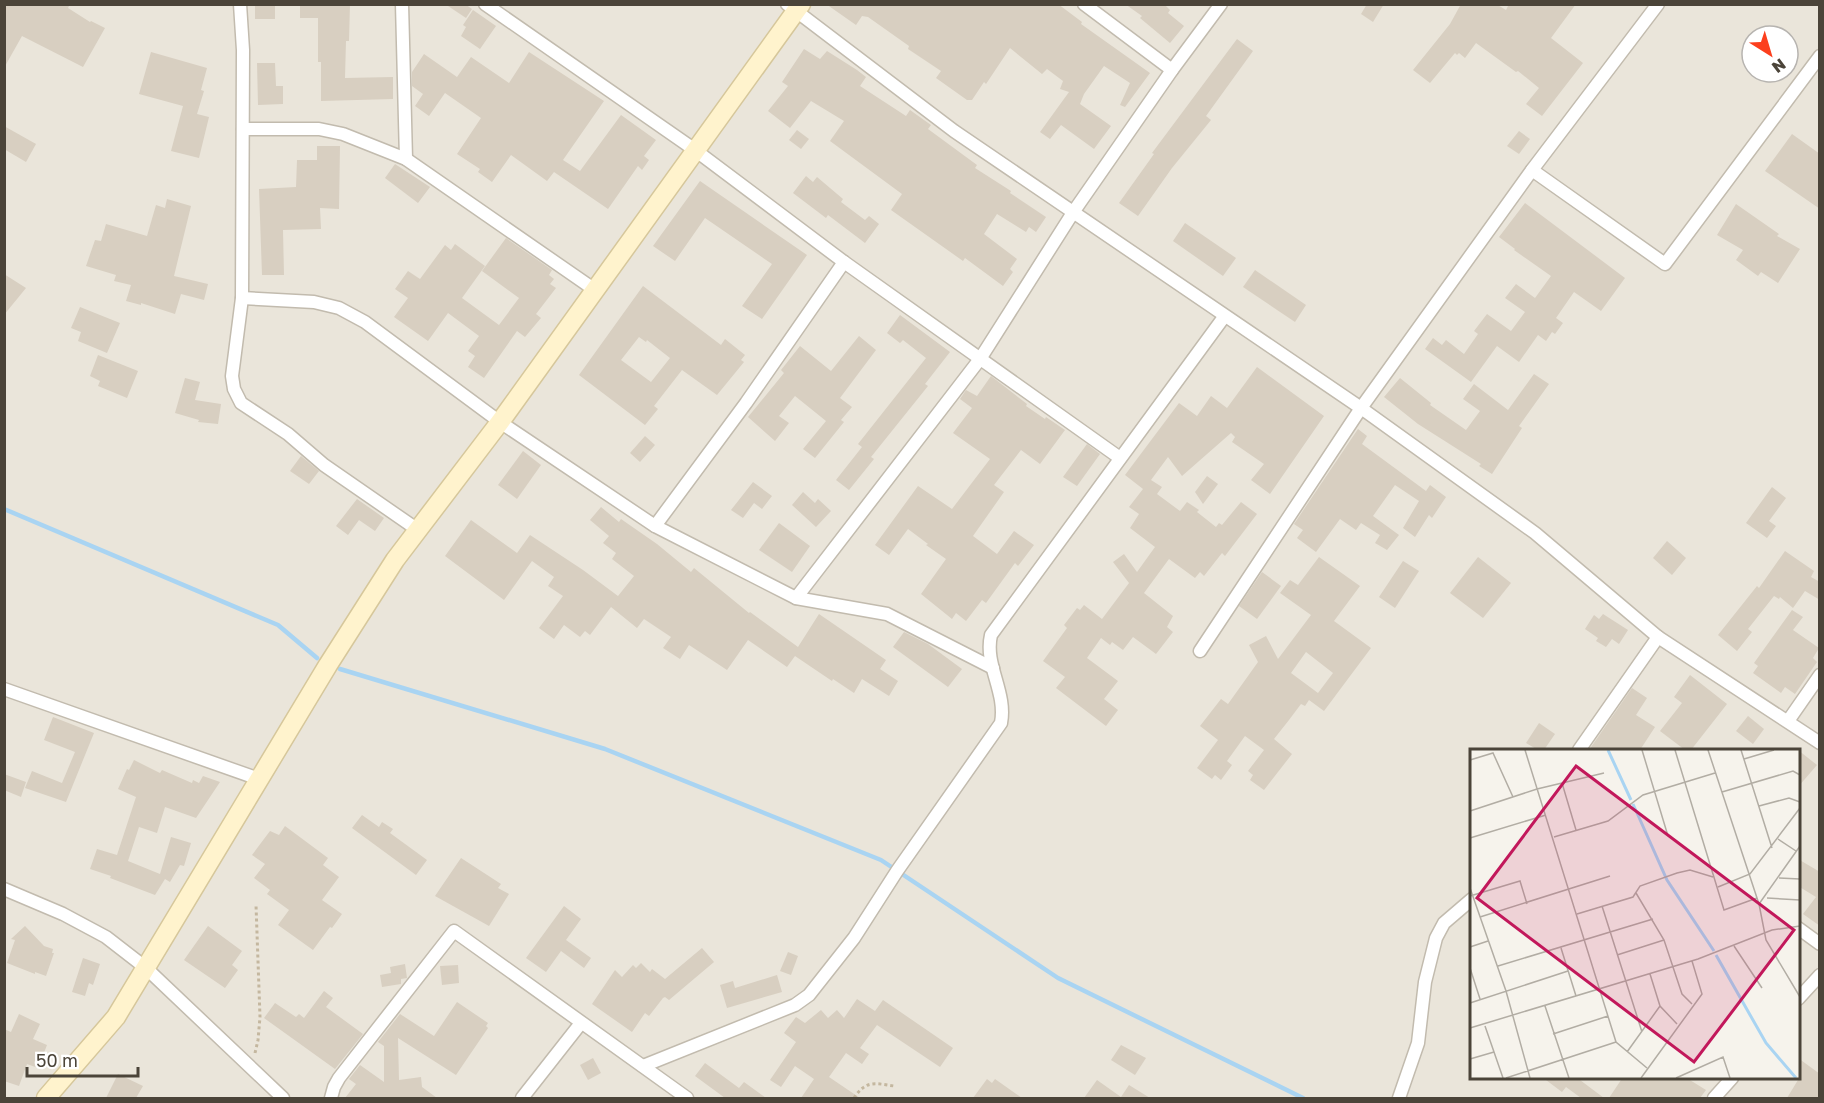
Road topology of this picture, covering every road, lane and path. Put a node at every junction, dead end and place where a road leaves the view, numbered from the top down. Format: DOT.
graph roads {
  1 [pos="240,4"];
  2 [pos="402,4"];
  3 [pos="485,4"];
  4 [pos="1084,4"];
  5 [pos="1221,4"];
  6 [pos="1658,4"];
  7 [pos="795,7"];
  8 [pos="1820,56"];
  9 [pos="1172,70"];
  10 [pos="243,129"];
  11 [pos="695,150"];
  12 [pos="406,159"];
  13 [pos="1532,170"];
  14 [pos="1074,211"];
  15 [pos="844,262"];
  16 [pos="595,290"];
  17 [pos="242,298"];
  18 [pos="1224,316"];
  19 [pos="980,359"];
  20 [pos="1361,408"];
  21 [pos="500,422"];
  22 [pos="1120,458"];
  23 [pos="655,526"];
  24 [pos="418,530"];
  25 [pos="796,598"];
  26 [pos="1658,638"];
  27 [pos="1200,651"];
  28 [pos="993,668"];
  29 [pos="1820,675"];
  30 [pos="4,689"];
  31 [pos="1788,721"];
  32 [pos="1820,743"];
  33 [pos="1580,749"];
  34 [pos="259,779"];
  35 [pos="4,889"];
  36 [pos="1470,901"];
  37 [pos="256,905"];
  38 [pos="1800,929"];
  39 [pos="1820,944"];
  40 [pos="146,968"];
  41 [pos="1820,975"];
  42 [pos="1800,997"];
  43 [pos="581,1023"];
  44 [pos="643,1066"];
  45 [pos="251,1068"];
  46 [pos="1730,1079"];
  47 [pos="894,1086"];
  48 [pos="46,1098"];
  49 [pos="283,1098"];
  50 [pos="331,1098"];
  51 [pos="522,1098"];
  52 [pos="687,1098"];
  53 [pos="854,1098"];
  54 [pos="1399,1098"];
  55 [pos="1714,1098"];
  1 -- 10 [label="street"];
  2 -- 12 [label="street"];
  3 -- 11 [label="street"];
  4 -- 9 [label="street"];
  5 -- 9 [label="street"];
  6 -- 13 [label="street"];
  7 -- 11 [label="street"];
  7 -- 14 [label="street"];
  8 -- 13 [label="street"];
  9 -- 14 [label="street"];
  10 -- 12 [label="street"];
  10 -- 17 [label="street"];
  11 -- 15 [label="street"];
  11 -- 16 [label="street"];
  12 -- 16 [label="street"];
  13 -- 20 [label="street"];
  14 -- 18 [label="street"];
  14 -- 19 [label="street"];
  15 -- 19 [label="street"];
  15 -- 23 [label="street"];
  16 -- 21 [label="street"];
  17 -- 21 [label="street"];
  17 -- 24 [label="street"];
  18 -- 20 [label="street"];
  18 -- 22 [label="street"];
  19 -- 22 [label="street"];
  19 -- 25 [label="street"];
  20 -- 26 [label="street"];
  20 -- 27 [label="street"];
  21 -- 23 [label="street"];
  21 -- 24 [label="street"];
  22 -- 28 [label="street"];
  23 -- 25 [label="street"];
  24 -- 34 [label="street"];
  25 -- 28 [label="street"];
  26 -- 31 [label="street"];
  26 -- 33 [label="street"];
  28 -- 44 [label="street"];
  29 -- 31 [label="street"];
  30 -- 34 [label="street"];
  31 -- 32 [label="street"];
  34 -- 40 [label="street"];
  35 -- 40 [label="street"];
  36 -- 54 [label="street"];
  37 -- 45 [label="path"];
  38 -- 39 [label="street"];
  40 -- 45 [label="street"];
  40 -- 48 [label="street"];
  41 -- 42 [label="street"];
  43 -- 44 [label="street"];
  43 -- 50 [label="street"];
  43 -- 51 [label="street"];
  44 -- 52 [label="street"];
  45 -- 49 [label="street"];
  46 -- 55 [label="street"];
  47 -- 53 [label="path"];
}
